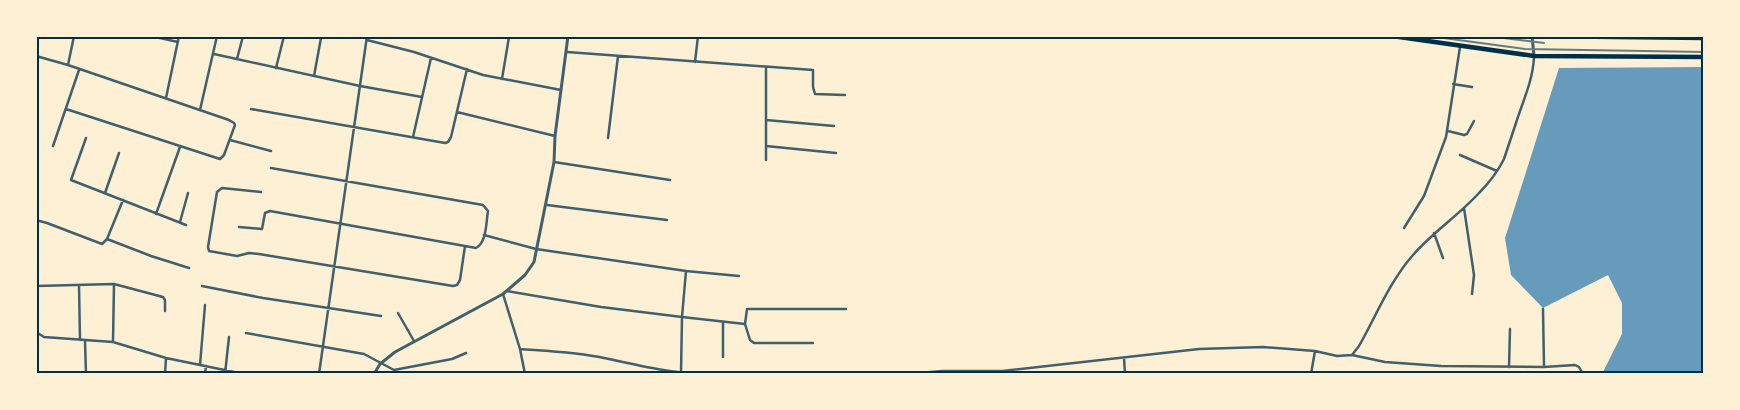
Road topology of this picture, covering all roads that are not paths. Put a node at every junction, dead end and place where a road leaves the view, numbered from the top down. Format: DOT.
graph roads {
  1 [pos="74,36"];
  2 [pos="151,36"];
  3 [pos="179,36"];
  4 [pos="218,36"];
  5 [pos="242,36"];
  6 [pos="284,36"];
  7 [pos="568,36"];
  8 [pos="698,36"];
  9 [pos="1392,36"];
  10 [pos="1531,36"];
  11 [pos="509,37"];
  12 [pos="321,38"];
  13 [pos="367,38"];
  14 [pos="1704,38"];
  15 [pos="178,42"];
  16 [pos="1460,45"];
  17 [pos="567,52"];
  18 [pos="214,54"];
  19 [pos="36,56"];
  20 [pos="618,56"];
  21 [pos="1534,56"];
  22 [pos="1704,57"];
  23 [pos="432,58"];
  24 [pos="237,59"];
  25 [pos="695,62"];
  26 [pos="68,65"];
  27 [pos="766,67"];
  28 [pos="276,68"];
  29 [pos="467,69"];
  30 [pos="79,70"];
  31 [pos="314,76"];
  32 [pos="502,79"];
  33 [pos="1453,84"];
  34 [pos="360,86"];
  35 [pos="1472,87"];
  36 [pos="561,90"];
  37 [pos="845,95"];
  38 [pos="422,97"];
  39 [pos="166,98"];
  40 [pos="66,109"];
  41 [pos="251,109"];
  42 [pos="200,110"];
  43 [pos="457,112"];
  44 [pos="766,120"];
  45 [pos="1474,121"];
  46 [pos="354,126"];
  47 [pos="834,126"];
  48 [pos="1448,130"];
  49 [pos="555,136"];
  50 [pos="413,137"];
  51 [pos="86,138"];
  52 [pos="608,138"];
  53 [pos="230,140"];
  54 [pos="53,146"];
  55 [pos="766,146"];
  56 [pos="180,147"];
  57 [pos="271,151"];
  58 [pos="119,153"];
  59 [pos="836,153"];
  60 [pos="1460,154"];
  61 [pos="766,160"];
  62 [pos="554,162"];
  63 [pos="271,168"];
  64 [pos="1497,171"];
  65 [pos="670,180"];
  66 [pos="346,181"];
  67 [pos="188,192"];
  68 [pos="260,192"];
  69 [pos="105,193"];
  70 [pos="123,200"];
  71 [pos="547,205"];
  72 [pos="1464,208"];
  73 [pos="156,214"];
  74 [pos="36,220"];
  75 [pos="667,220"];
  76 [pos="180,223"];
  77 [pos="341,223"];
  78 [pos="186,225"];
  79 [pos="239,227"];
  80 [pos="1404,228"];
  81 [pos="1434,233"];
  82 [pos="484,235"];
  83 [pos="107,240"];
  84 [pos="465,246"];
  85 [pos="536,249"];
  86 [pos="1443,258"];
  87 [pos="333,265"];
  88 [pos="189,268"];
  89 [pos="686,272"];
  90 [pos="739,276"];
  91 [pos="114,284"];
  92 [pos="79,285"];
  93 [pos="36,286"];
  94 [pos="202,286"];
  95 [pos="507,291"];
  96 [pos="503,294"];
  97 [pos="1472,294"];
  98 [pos="205,305"];
  99 [pos="328,308"];
  100 [pos="846,309"];
  101 [pos="1543,309"];
  102 [pos="165,311"];
  103 [pos="398,313"];
  104 [pos="381,316"];
  105 [pos="682,317"];
  106 [pos="723,322"];
  107 [pos="746,324"];
  108 [pos="1510,329"];
  109 [pos="36,332"];
  110 [pos="246,333"];
  111 [pos="229,337"];
  112 [pos="80,340"];
  113 [pos="85,341"];
  114 [pos="414,341"];
  115 [pos="113,342"];
  116 [pos="813,343"];
  117 [pos="323,347"];
  118 [pos="520,349"];
  119 [pos="1315,351"];
  120 [pos="466,353"];
  121 [pos="1352,355"];
  122 [pos="723,357"];
  123 [pos="166,358"];
  124 [pos="1124,358"];
  125 [pos="380,364"];
  126 [pos="200,365"];
  127 [pos="206,366"];
  128 [pos="1509,367"];
  129 [pos="1544,367"];
  130 [pos="225,372"];
  131 [pos="1002,372"];
  132 [pos="682,373"];
  133 [pos="86,374"];
  134 [pos="165,374"];
  135 [pos="205,374"];
  136 [pos="244,374"];
  137 [pos="319,374"];
  138 [pos="374,374"];
  139 [pos="525,374"];
  140 [pos="689,374"];
  141 [pos="702,374"];
  142 [pos="908,374"];
  143 [pos="1125,374"];
  144 [pos="1311,374"];
  145 [pos="1583,374"];
  1 -- 26 [label="street"];
  2 -- 15 [label="street"];
  3 -- 15 [label="street"];
  4 -- 18 [label="street"];
  5 -- 24 [label="street"];
  6 -- 28 [label="street"];
  7 -- 17 [label="street"];
  8 -- 25 [label="street"];
  9 -- 16 [label="main road"];
  10 -- 14 [label="main road"];
  10 -- 21 [label="street"];
  11 -- 32 [label="street"];
  12 -- 31 [label="street"];
  13 -- 23 [label="street"];
  13 -- 34 [label="street"];
  15 -- 39 [label="street"];
  16 -- 21 [label="main road"];
  16 -- 33 [label="street"];
  17 -- 20 [label="street"];
  17 -- 36 [label="street"];
  18 -- 24 [label="street"];
  18 -- 42 [label="street"];
  19 -- 26 [label="street"];
  20 -- 25 [label="street"];
  20 -- 52 [label="street"];
  21 -- 22 [label="main road"];
  21 -- 64 [label="street"];
  23 -- 29 [label="street"];
  23 -- 38 [label="street"];
  24 -- 28 [label="street"];
  25 -- 27 [label="street"];
  26 -- 30 [label="street"];
  27 -- 37 [label="street"];
  27 -- 44 [label="street"];
  28 -- 31 [label="street"];
  29 -- 32 [label="street"];
  29 -- 43 [label="street"];
  30 -- 39 [label="street"];
  30 -- 40 [label="street"];
  31 -- 34 [label="street"];
  32 -- 36 [label="street"];
  33 -- 35 [label="street"];
  33 -- 48 [label="street"];
  34 -- 38 [label="street"];
  34 -- 46 [label="street"];
  36 -- 49 [label="street"];
  38 -- 50 [label="street"];
  39 -- 42 [label="street"];
  40 -- 54 [label="street"];
  40 -- 56 [label="street"];
  41 -- 46 [label="street"];
  42 -- 53 [label="street"];
  43 -- 49 [label="street"];
  43 -- 50 [label="street"];
  44 -- 47 [label="street"];
  44 -- 55 [label="street"];
  45 -- 48 [label="street"];
  46 -- 50 [label="street"];
  46 -- 66 [label="street"];
  48 -- 80 [label="street"];
  49 -- 62 [label="street"];
  51 -- 69 [label="street"];
  53 -- 56 [label="street"];
  53 -- 57 [label="street"];
  55 -- 59 [label="street"];
  55 -- 61 [label="street"];
  56 -- 73 [label="street"];
  58 -- 69 [label="street"];
  60 -- 64 [label="street"];
  62 -- 65 [label="street"];
  62 -- 71 [label="street"];
  63 -- 66 [label="street"];
  64 -- 72 [label="street"];
  66 -- 77 [label="street"];
  66 -- 82 [label="street"];
  67 -- 76 [label="street"];
  68 -- 87 [label="street"];
  69 -- 70 [label="street"];
  70 -- 73 [label="street"];
  70 -- 83 [label="street"];
  71 -- 75 [label="street"];
  71 -- 85 [label="street"];
  72 -- 81 [label="street"];
  72 -- 97 [label="street"];
  73 -- 76 [label="street"];
  74 -- 83 [label="street"];
  76 -- 78 [label="street"];
  77 -- 79 [label="street"];
  77 -- 84 [label="street"];
  77 -- 87 [label="street"];
  81 -- 86 [label="street"];
  81 -- 121 [label="street"];
  82 -- 84 [label="street"];
  82 -- 85 [label="street"];
  83 -- 88 [label="street"];
  84 -- 87 [label="street"];
  85 -- 89 [label="street"];
  85 -- 95 [label="street"];
  87 -- 99 [label="street"];
  89 -- 90 [label="street"];
  89 -- 105 [label="street"];
  91 -- 92 [label="street"];
  91 -- 102 [label="street"];
  91 -- 115 [label="street"];
  92 -- 93 [label="street"];
  92 -- 112 [label="street"];
  94 -- 99 [label="street"];
  95 -- 96 [label="street"];
  95 -- 105 [label="street"];
  96 -- 114 [label="street"];
  96 -- 118 [label="street"];
  98 -- 126 [label="street"];
  99 -- 104 [label="street"];
  99 -- 117 [label="street"];
  100 -- 107 [label="street"];
  101 -- 129 [label="street"];
  103 -- 114 [label="street"];
  105 -- 106 [label="street"];
  105 -- 132 [label="street"];
  106 -- 107 [label="street"];
  106 -- 122 [label="street"];
  107 -- 116 [label="street"];
  108 -- 128 [label="street"];
  109 -- 112 [label="street"];
  110 -- 117 [label="street"];
  111 -- 130 [label="street"];
  112 -- 113 [label="street"];
  113 -- 115 [label="street"];
  113 -- 133 [label="street"];
  114 -- 125 [label="street"];
  115 -- 123 [label="street"];
  117 -- 125 [label="street"];
  117 -- 137 [label="street"];
  118 -- 132 [label="street"];
  118 -- 139 [label="street"];
  119 -- 121 [label="street"];
  119 -- 124 [label="street"];
  119 -- 144 [label="street"];
  120 -- 125 [label="street"];
  121 -- 128 [label="street"];
  123 -- 126 [label="street"];
  123 -- 134 [label="street"];
  124 -- 131 [label="street"];
  124 -- 143 [label="street"];
  125 -- 138 [label="street"];
  126 -- 127 [label="street"];
  127 -- 130 [label="street"];
  127 -- 135 [label="street"];
  128 -- 129 [label="street"];
  129 -- 145 [label="street"];
  130 -- 136 [label="street"];
  131 -- 142 [label="street"];
  132 -- 140 [label="street"];
  140 -- 141 [label="street"];
}
